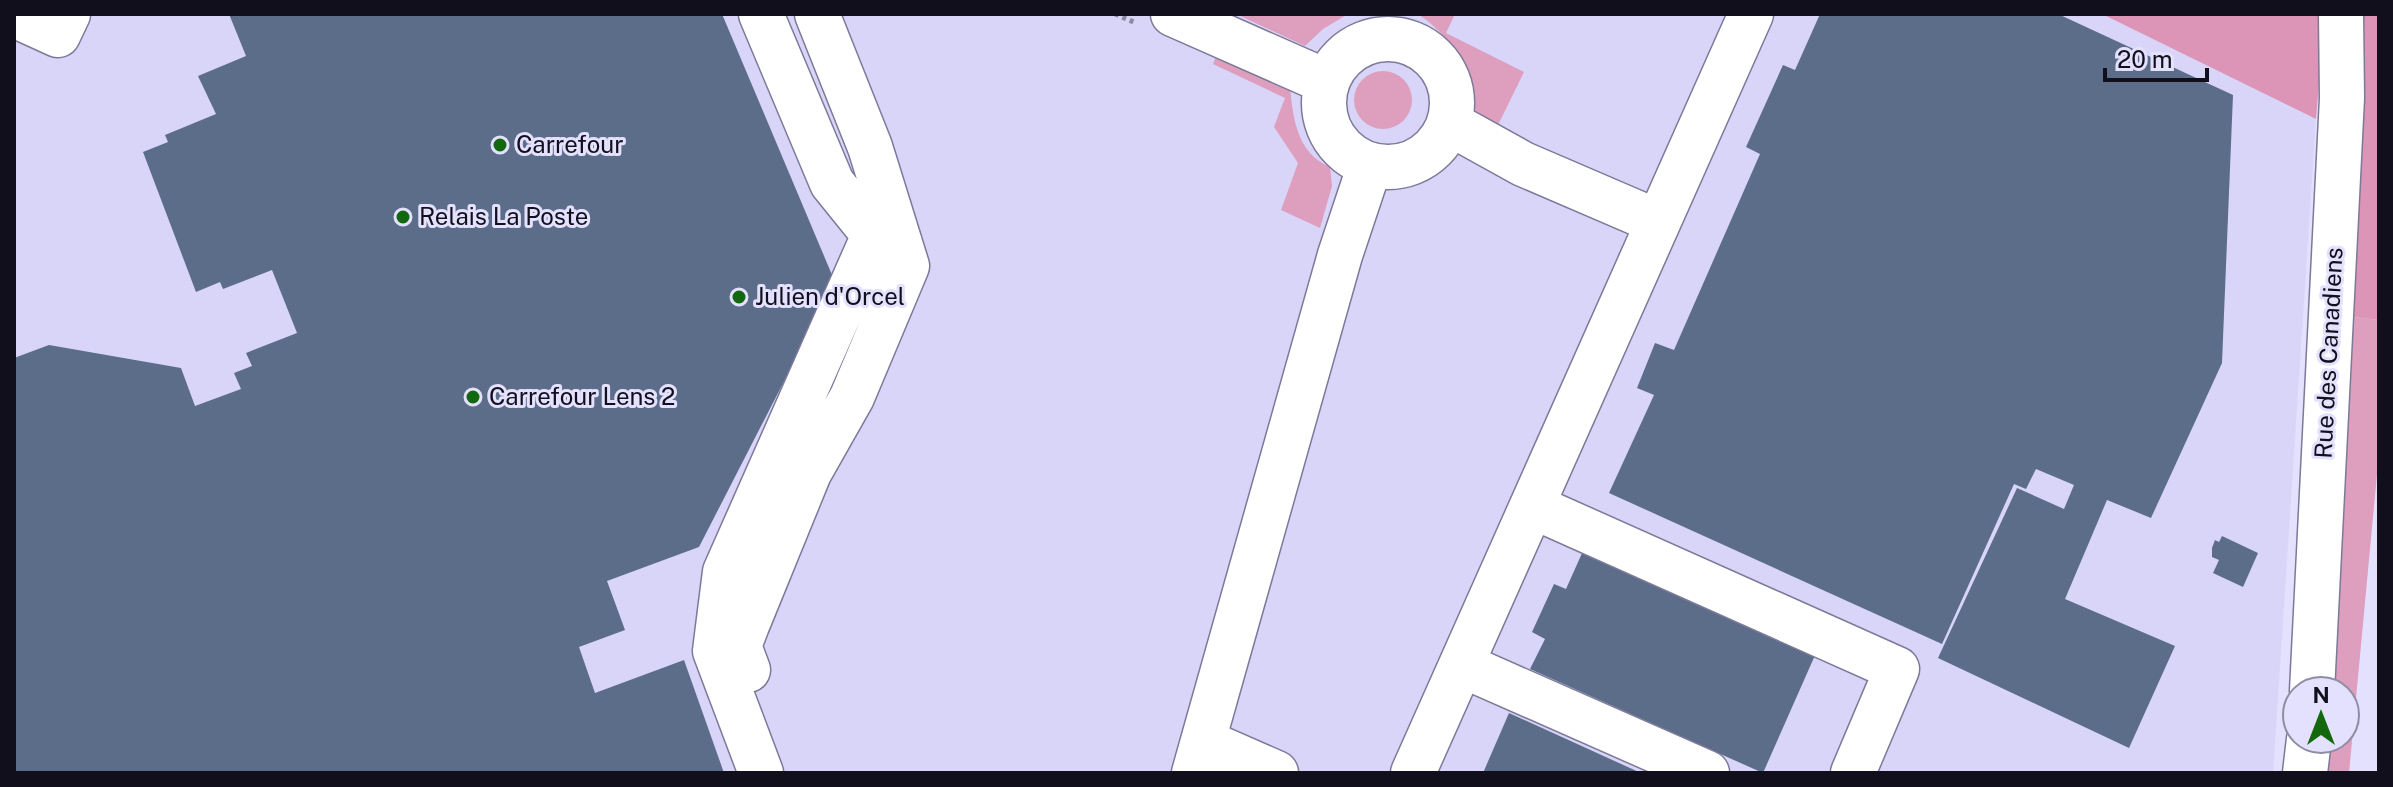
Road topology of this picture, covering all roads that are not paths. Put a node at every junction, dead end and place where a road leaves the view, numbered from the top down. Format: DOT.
graph roads {
  1 [pos="68,14"];
  2 [pos="761,14"];
  3 [pos="817,14"];
  4 [pos="1173,14"];
  5 [pos="1751,14"];
  6 [pos="2341,14"];
  7 [pos="14,15"];
  8 [pos="1392,27"];
  9 [pos="1327,82"];
  10 [pos="1449,123"];
  11 [pos="1370,165"];
  12 [pos="1658,222"];
  13 [pos="1532,506"];
  14 [pos="1462,665"];
  15 [pos="2313,675"];
  16 [pos="1199,757"];
  17 [pos="761,773"];
  18 [pos="787,773"];
  19 [pos="1276,773"];
  20 [pos="1413,773"];
  21 [pos="1707,773"];
  22 [pos="1853,773"];
  1 -- 7 [label="street"];
  2 -- 17 [label="street"];
  3 -- 18 [label="street"];
  4 -- 9 [label="street"];
  5 -- 12 [label="street"];
  6 -- 15 [label="street, Rue des Canadiens"];
  8 -- 9 [label="street"];
  8 -- 10 [label="street"];
  9 -- 11 [label="street"];
  10 -- 11 [label="street"];
  10 -- 12 [label="street"];
  11 -- 16 [label="street"];
  12 -- 13 [label="street"];
  13 -- 14 [label="street"];
  13 -- 22 [label="street"];
  14 -- 20 [label="street"];
  14 -- 21 [label="street"];
  16 -- 19 [label="street"];
}
